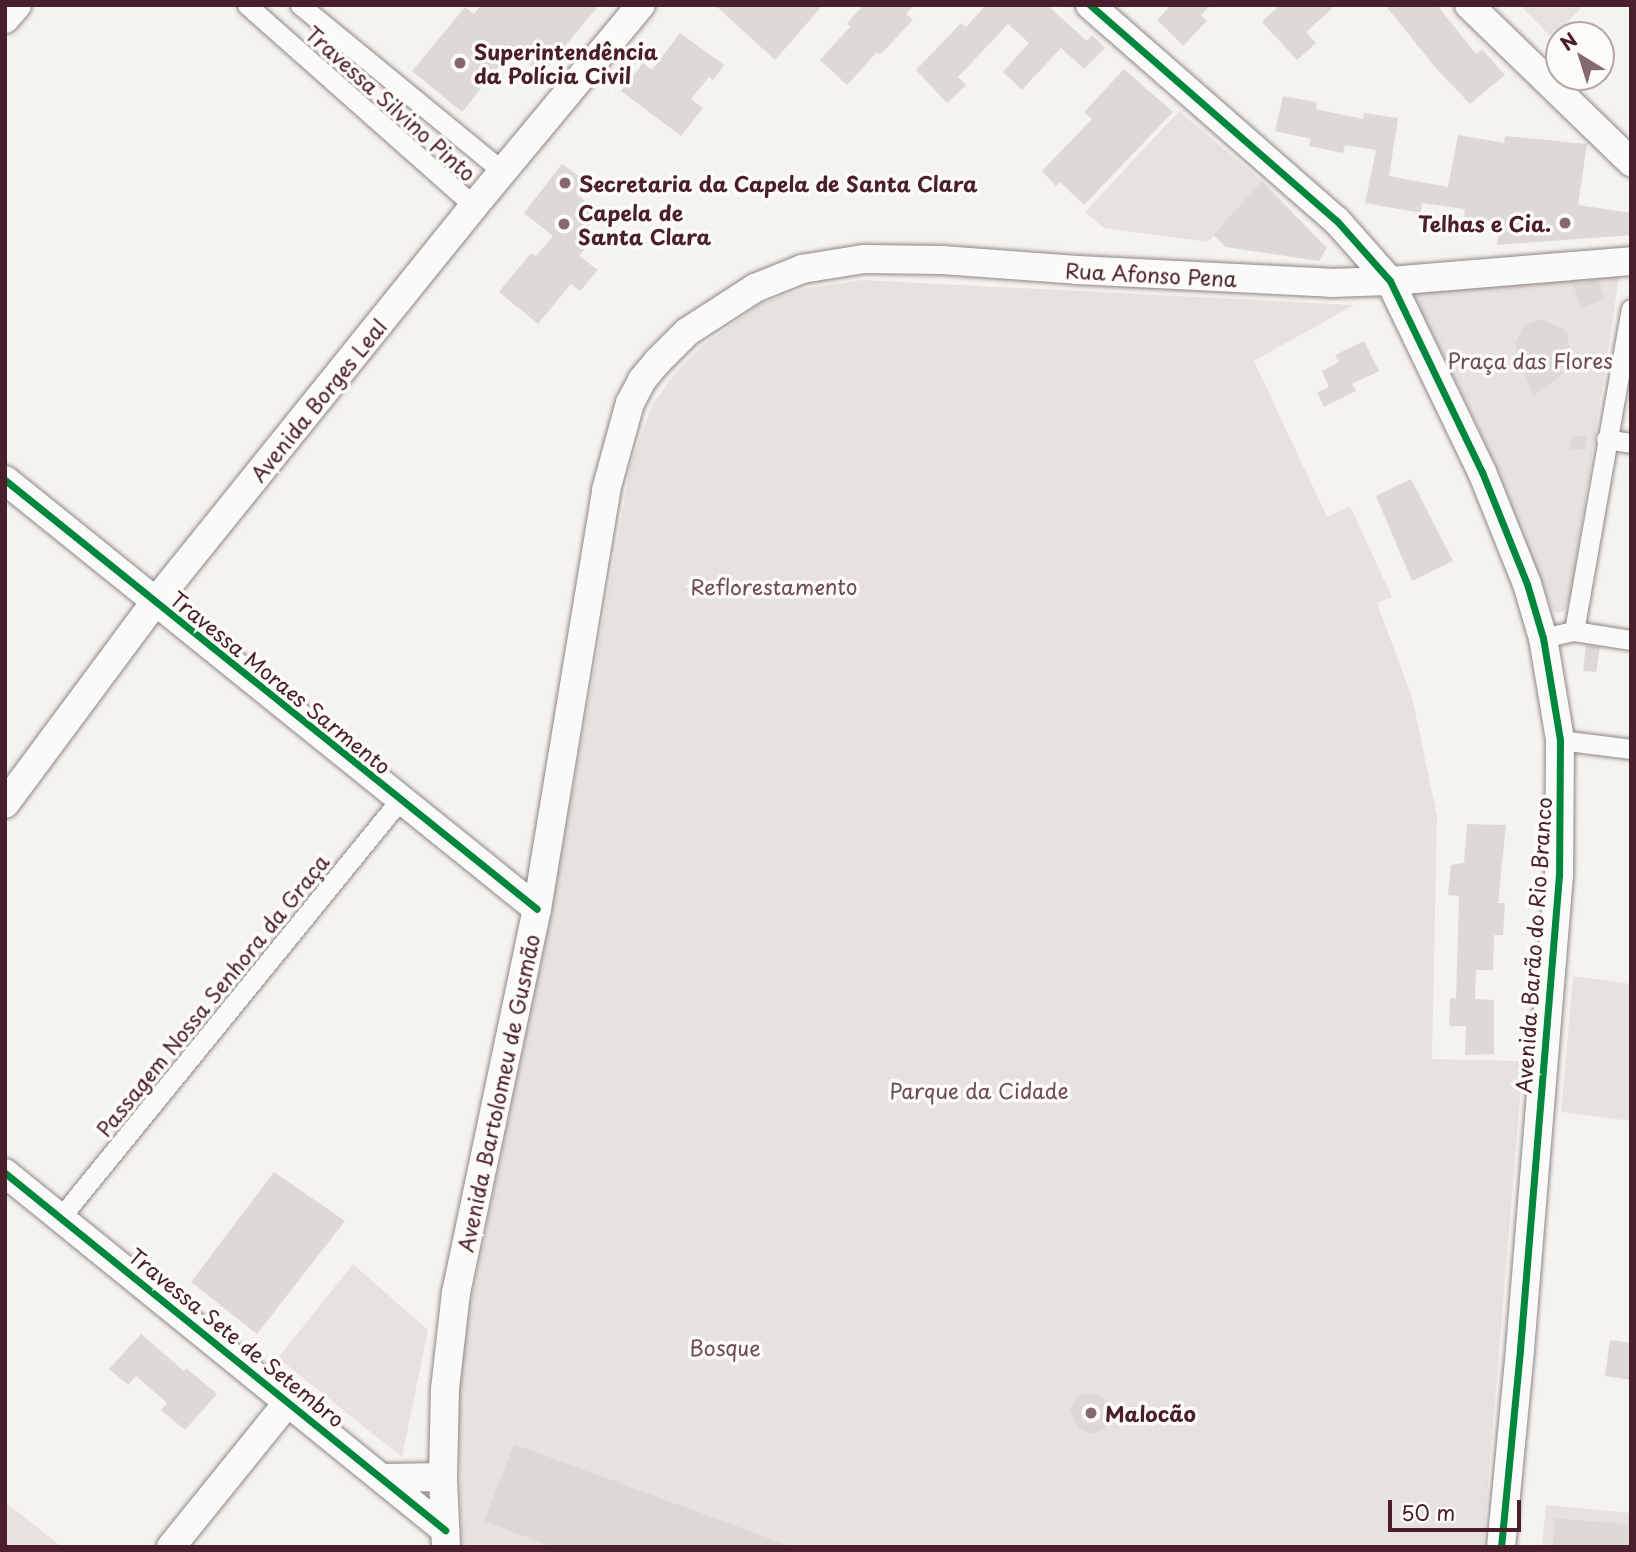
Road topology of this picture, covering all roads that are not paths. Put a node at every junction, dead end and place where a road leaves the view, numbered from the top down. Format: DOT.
graph roads {
  1 [pos="18,5"];
  2 [pos="247,5"];
  3 [pos="300,5"];
  4 [pos="641,5"];
  5 [pos="1090,5"];
  6 [pos="1469,5"];
  7 [pos="1492,5"];
  8 [pos="5,19"];
  9 [pos="1545,57"];
  10 [pos="1579,91"];
  11 [pos="1631,142"];
  12 [pos="1631,162"];
  13 [pos="503,172"];
  14 [pos="474,206"];
  15 [pos="1631,261"];
  16 [pos="1390,281"];
  17 [pos="1631,309"];
  18 [pos="687,331"];
  19 [pos="1606,439"];
  20 [pos="1631,443"];
  21 [pos="5,480"];
  22 [pos="155,602"];
  23 [pos="1574,631"];
  24 [pos="1543,638"];
  25 [pos="1631,640"];
  26 [pos="1560,740"];
  27 [pos="1631,749"];
  28 [pos="399,801"];
  29 [pos="5,804"];
  30 [pos="537,909"];
  31 [pos="5,1173"];
  32 [pos="60,1218"];
  33 [pos="289,1401"];
  34 [pos="443,1477"];
  35 [pos="384,1478"];
  36 [pos="445,1539"];
  37 [pos="171,1547"];
  38 [pos="1501,1547"];
  1 -- 8 [label="street"];
  2 -- 14 [label="street, Travessa Silvino Pinto"];
  3 -- 13 [label="street, Travessa Silvino Pinto"];
  4 -- 13 [label="street, Avenida Borges Leal"];
  5 -- 16 [label="street, Avenida Barão do Rio Branco"];
  6 -- 12 [label="street"];
  7 -- 9 [label="street"];
  10 -- 11 [label="street"];
  13 -- 14 [label="street, Avenida Borges Leal"];
  14 -- 22 [label="street, Avenida Borges Leal"];
  15 -- 16 [label="street, Rua Afonso Pena"];
  16 -- 18 [label="street, Rua Afonso Pena"];
  16 -- 24 [label="street, Avenida Barão do Rio Branco"];
  17 -- 19 [label="street"];
  18 -- 30 [label="street, Avenida Bartolomeu de Gusmão"];
  19 -- 20 [label="street"];
  19 -- 23 [label="street"];
  21 -- 22 [label="street, Travessa Moraes Sarmento"];
  22 -- 28 [label="street, Travessa Moraes Sarmento"];
  22 -- 29 [label="street, Avenida Borges Leal"];
  23 -- 24 [label="street"];
  23 -- 25 [label="street"];
  24 -- 26 [label="street, Avenida Barão do Rio Branco"];
  26 -- 27 [label="street"];
  26 -- 38 [label="street, Avenida Barão do Rio Branco"];
  28 -- 30 [label="street, Travessa Moraes Sarmento"];
  28 -- 32 [label="street, Passagem Nossa Senhora da Graça"];
  30 -- 34 [label="street, Avenida Bartolomeu de Gusmão"];
  31 -- 32 [label="street, Travessa Sete de Setembro"];
  32 -- 33 [label="street, Travessa Sete de Setembro"];
  33 -- 35 [label="street, Travessa Sete de Setembro"];
  33 -- 37 [label="street"];
  34 -- 35 [label="street"];
  34 -- 36 [label="street, Avenida Bartolomeu de Gusmão"];
  35 -- 36 [label="street, Travessa Sete de Setembro"];
}
